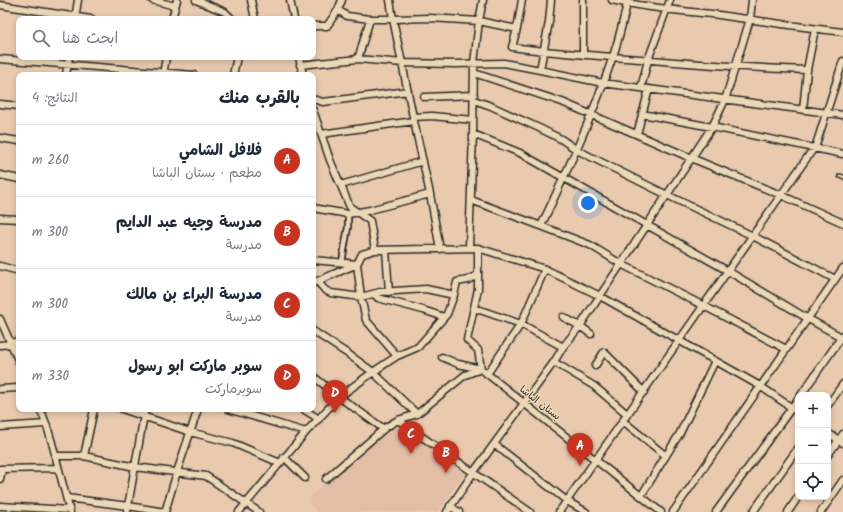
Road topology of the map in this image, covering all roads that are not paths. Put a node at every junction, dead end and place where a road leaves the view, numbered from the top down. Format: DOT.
graph roads {
  1 [pos="78,0"];
  2 [pos="152,0"];
  3 [pos="196,0"];
  4 [pos="251,0"];
  5 [pos="290,0"];
  6 [pos="342,0"];
  7 [pos="390,0"];
  8 [pos="483,0"];
  9 [pos="522,0"];
  10 [pos="551,0"];
  11 [pos="583,0"];
  12 [pos="612,0"];
  13 [pos="670,0"];
  14 [pos="752,0"];
  15 [pos="628,2"];
  16 [pos="176,3"];
  17 [pos="0,5"];
  18 [pos="666,9"];
  19 [pos="338,10"];
  20 [pos="64,16"];
  21 [pos="76,16"];
  22 [pos="173,16"];
  23 [pos="229,16"];
  24 [pos="254,16"];
  25 [pos="293,16"];
  26 [pos="370,19"];
  27 [pos="393,19"];
  28 [pos="750,19"];
  29 [pos="479,21"];
  30 [pos="316,26"];
  31 [pos="516,28"];
  32 [pos="816,28"];
  33 [pos="843,32"];
  34 [pos="543,52"];
  35 [pos="583,55"];
  36 [pos="613,57"];
  37 [pos="0,59"];
  38 [pos="358,59"];
  39 [pos="69,60"];
  40 [pos="166,60"];
  41 [pos="236,60"];
  42 [pos="299,60"];
  43 [pos="648,60"];
  44 [pos="843,61"];
  45 [pos="403,63"];
  46 [pos="474,63"];
  47 [pos="68,65"];
  48 [pos="300,65"];
  49 [pos="735,67"];
  50 [pos="540,70"];
  51 [pos="807,70"];
  52 [pos="67,72"];
  53 [pos="143,72"];
  54 [pos="164,72"];
  55 [pos="234,72"];
  56 [pos="302,72"];
  57 [pos="474,73"];
  58 [pos="604,83"];
  59 [pos="641,88"];
  60 [pos="649,89"];
  61 [pos="408,91"];
  62 [pos="424,97"];
  63 [pos="474,98"];
  64 [pos="316,100"];
  65 [pos="725,100"];
  66 [pos="0,104"];
  67 [pos="16,106"];
  68 [pos="803,110"];
  69 [pos="826,112"];
  70 [pos="592,114"];
  71 [pos="642,114"];
  72 [pos="843,115"];
  73 [pos="316,119"];
  74 [pos="413,119"];
  75 [pos="473,120"];
  76 [pos="712,127"];
  77 [pos="321,134"];
  78 [pos="473,134"];
  79 [pos="637,134"];
  80 [pos="0,138"];
  81 [pos="16,140"];
  82 [pos="814,148"];
  83 [pos="577,150"];
  84 [pos="843,154"];
  85 [pos="691,158"];
  86 [pos="423,161"];
  87 [pos="0,175"];
  88 [pos="16,178"];
  89 [pos="564,178"];
  90 [pos="341,185"];
  91 [pos="430,194"];
  92 [pos="666,195"];
  93 [pos="781,195"];
  94 [pos="472,200"];
  95 [pos="316,209"];
  96 [pos="358,212"];
  97 [pos="348,214"];
  98 [pos="0,218"];
  99 [pos="16,218"];
  100 [pos="843,223"];
  101 [pos="647,225"];
  102 [pos="541,226"];
  103 [pos="753,236"];
  104 [pos="469,248"];
  105 [pos="478,248"];
  106 [pos="440,249"];
  107 [pos="375,250"];
  108 [pos="386,250"];
  109 [pos="316,260"];
  110 [pos="342,262"];
  111 [pos="357,264"];
  112 [pos="621,264"];
  113 [pos="0,266"];
  114 [pos="843,268"];
  115 [pos="545,269"];
  116 [pos="16,270"];
  117 [pos="728,271"];
  118 [pos="478,275"];
  119 [pos="835,278"];
  120 [pos="316,282"];
  121 [pos="316,283"];
  122 [pos="389,292"];
  123 [pos="374,294"];
  124 [pos="454,295"];
  125 [pos="600,296"];
  126 [pos="361,297"];
  127 [pos="704,306"];
  128 [pos="474,308"];
  129 [pos="444,317"];
  130 [pos="563,317"];
  131 [pos="0,319"];
  132 [pos="808,319"];
  133 [pos="521,324"];
  134 [pos="580,326"];
  135 [pos="316,333"];
  136 [pos="591,334"];
  137 [pos="842,336"];
  138 [pos="680,341"];
  139 [pos="16,342"];
  140 [pos="11,344"];
  141 [pos="0,345"];
  142 [pos="563,348"];
  143 [pos="786,350"];
  144 [pos="16,355"];
  145 [pos="396,356"];
  146 [pos="442,357"];
  147 [pos="715,361"];
  148 [pos="554,362"];
  149 [pos="596,366"];
  150 [pos="481,369"];
  151 [pos="373,372"];
  152 [pos="487,374"];
  153 [pos="316,378"];
  154 [pos="843,384"];
  155 [pos="760,386"];
  156 [pos="16,388"];
  157 [pos="0,389"];
  158 [pos="644,392"];
  159 [pos="803,392"];
  160 [pos="339,397"];
  161 [pos="831,401"];
  162 [pos="524,403"];
  163 [pos="795,404"];
  164 [pos="792,408"];
  165 [pos="795,410"];
  166 [pos="41,412"];
  167 [pos="93,412"];
  168 [pos="144,412"];
  169 [pos="197,412"];
  170 [pos="238,412"];
  171 [pos="308,412"];
  172 [pos="418,414"];
  173 [pos="627,414"];
  174 [pos="319,419"];
  175 [pos="398,420"];
  176 [pos="623,421"];
  177 [pos="46,424"];
  178 [pos="0,427"];
  179 [pos="384,429"];
  180 [pos="190,432"];
  181 [pos="306,432"];
  182 [pos="843,434"];
  183 [pos="831,435"];
  184 [pos="841,442"];
  185 [pos="494,444"];
  186 [pos="795,452"];
  187 [pos="831,452"];
  188 [pos="56,456"];
  189 [pos="84,456"];
  190 [pos="666,456"];
  191 [pos="284,457"];
  192 [pos="595,460"];
  193 [pos="280,463"];
  194 [pos="135,467"];
  195 [pos="58,468"];
  196 [pos="1,469"];
  197 [pos="176,472"];
  198 [pos="473,472"];
  199 [pos="305,478"];
  200 [pos="326,479"];
  201 [pos="0,480"];
  202 [pos="843,480"];
  203 [pos="641,496"];
  204 [pos="67,498"];
  205 [pos="567,500"];
  206 [pos="796,500"];
  207 [pos="246,503"];
  208 [pos="0,506"];
  209 [pos="450,506"];
  210 [pos="127,509"];
  211 [pos="69,511"];
  212 [pos="165,512"];
  213 [pos="239,512"];
  214 [pos="259,512"];
  215 [pos="447,512"];
  216 [pos="459,512"];
  217 [pos="530,512"];
  218 [pos="559,512"];
  219 [pos="586,512"];
  220 [pos="661,512"];
  221 [pos="673,512"];
  222 [pos="716,512"];
  223 [pos="753,512"];
  224 [pos="788,512"];
  225 [pos="821,512"];
  1 -- 21 [label="street"];
  2 -- 16 [label="street"];
  3 -- 23 [label="street"];
  4 -- 24 [label="street"];
  5 -- 25 [label="street"];
  6 -- 19 [label="street"];
  7 -- 27 [label="street"];
  8 -- 29 [label="street"];
  9 -- 31 [label="street"];
  10 -- 34 [label="street"];
  11 -- 35 [label="street"];
  12 -- 15 [label="street"];
  13 -- 18 [label="street"];
  14 -- 28 [label="street"];
  15 -- 18 [label="street"];
  15 -- 36 [label="street"];
  16 -- 22 [label="street"];
  17 -- 20 [label="street"];
  18 -- 28 [label="street"];
  18 -- 43 [label="street"];
  19 -- 26 [label="street"];
  19 -- 30 [label="street"];
  26 -- 27 [label="street"];
  26 -- 38 [label="street"];
  27 -- 29 [label="street"];
  27 -- 45 [label="street"];
  28 -- 32 [label="street"];
  28 -- 49 [label="street"];
  29 -- 31 [label="street"];
  29 -- 46 [label="street"];
  31 -- 34 [label="street"];
  32 -- 33 [label="street"];
  32 -- 51 [label="street"];
  34 -- 35 [label="street"];
  34 -- 50 [label="street"];
  35 -- 36 [label="street"];
  36 -- 43 [label="street"];
  36 -- 58 [label="street"];
  37 -- 47 [label="street"];
  38 -- 45 [label="street"];
  38 -- 48 [label="street"];
  39 -- 47 [label="street"];
  40 -- 54 [label="street"];
  41 -- 55 [label="street"];
  42 -- 48 [label="street"];
  43 -- 49 [label="street"];
  43 -- 59 [label="street"];
  44 -- 69 [label="street"];
  45 -- 46 [label="street"];
  45 -- 61 [label="street"];
  46 -- 50 [label="street"];
  46 -- 57 [label="street"];
  47 -- 52 [label="street"];
  47 -- 53 [label="street"];
  48 -- 56 [label="street"];
  49 -- 51 [label="street"];
  49 -- 65 [label="street"];
  50 -- 58 [label="street"];
  51 -- 68 [label="street"];
  57 -- 63 [label="street"];
  57 -- 70 [label="street"];
  58 -- 59 [label="street"];
  58 -- 70 [label="street"];
  59 -- 60 [label="street"];
  60 -- 65 [label="street"];
  60 -- 71 [label="street"];
  61 -- 64 [label="street"];
  61 -- 74 [label="street"];
  62 -- 63 [label="street"];
  63 -- 75 [label="street"];
  63 -- 83 [label="street"];
  65 -- 68 [label="street"];
  65 -- 76 [label="street"];
  66 -- 67 [label="street"];
  68 -- 69 [label="street"];
  69 -- 72 [label="street"];
  69 -- 82 [label="street"];
  70 -- 79 [label="street"];
  70 -- 83 [label="street"];
  71 -- 76 [label="street"];
  71 -- 79 [label="street"];
  73 -- 77 [label="street"];
  74 -- 75 [label="street"];
  74 -- 77 [label="street"];
  74 -- 86 [label="street"];
  75 -- 78 [label="street"];
  76 -- 82 [label="street"];
  76 -- 85 [label="street"];
  77 -- 90 [label="street"];
  78 -- 89 [label="street"];
  78 -- 94 [label="street"];
  79 -- 85 [label="street"];
  80 -- 81 [label="street"];
  82 -- 84 [label="street"];
  82 -- 93 [label="street"];
  83 -- 89 [label="street"];
  83 -- 92 [label="street"];
  85 -- 92 [label="street"];
  85 -- 93 [label="street"];
  86 -- 90 [label="street"];
  86 -- 91 [label="street"];
  87 -- 88 [label="street"];
  89 -- 101 [label="street"];
  89 -- 102 [label="street"];
  90 -- 96 [label="street"];
  91 -- 96 [label="street"];
  91 -- 106 [label="street"];
  92 -- 101 [label="street"];
  92 -- 103 [label="street"];
  93 -- 100 [label="street"];
  93 -- 103 [label="street"];
  94 -- 102 [label="street"];
  94 -- 104 [label="street"];
  95 -- 97 [label="street"];
  96 -- 97 [label="street"];
  96 -- 107 [label="street"];
  97 -- 110 [label="street"];
  98 -- 99 [label="street"];
  101 -- 112 [label="street"];
  101 -- 117 [label="street"];
  102 -- 112 [label="street"];
  103 -- 117 [label="street"];
  103 -- 119 [label="street"];
  104 -- 105 [label="street"];
  104 -- 106 [label="street"];
  105 -- 115 [label="street"];
  105 -- 118 [label="street"];
  106 -- 108 [label="street"];
  107 -- 108 [label="street"];
  107 -- 111 [label="street"];
  108 -- 122 [label="street"];
  109 -- 110 [label="street"];
  110 -- 111 [label="street"];
  111 -- 120 [label="street"];
  111 -- 126 [label="street"];
  112 -- 125 [label="street"];
  112 -- 127 [label="street"];
  113 -- 116 [label="street"];
  114 -- 119 [label="street"];
  115 -- 125 [label="street"];
  115 -- 133 [label="street"];
  117 -- 127 [label="street"];
  117 -- 132 [label="street"];
  118 -- 124 [label="street"];
  118 -- 128 [label="street"];
  119 -- 132 [label="street"];
  121 -- 126 [label="street"];
  122 -- 123 [label="street"];
  122 -- 124 [label="street"];
  123 -- 126 [label="street"];
  123 -- 129 [label="street"];
  124 -- 129 [label="street"];
  125 -- 134 [label="street"];
  125 -- 138 [label="street"];
  126 -- 145 [label="street"];
  127 -- 138 [label="street"];
  127 -- 143 [label="street"];
  128 -- 133 [label="street"];
  128 -- 150 [label="street"];
  129 -- 145 [label="street"];
  130 -- 134 [label="street"];
  131 -- 140 [label="street"];
  132 -- 137 [label="street"];
  132 -- 143 [label="street"];
  133 -- 142 [label="street"];
  133 -- 152 [label="street"];
  134 -- 136 [label="street"];
  134 -- 142 [label="street"];
  135 -- 151 [label="street"];
  137 -- 159 [label="street"];
  138 -- 147 [label="street"];
  138 -- 158 [label="street"];
  139 -- 140 [label="street"];
  140 -- 141 [label="street"];
  140 -- 144 [label="street"];
  142 -- 148 [label="street"];
  143 -- 155 [label="street"];
  145 -- 151 [label="street"];
  146 -- 150 [label="street"];
  147 -- 155 [label="street"];
  147 -- 190 [label="street"];
  148 -- 162 [label="street"];
  148 -- 173 [label="street"];
  149 -- 158 [label="street"];
  150 -- 152 [label="street, بستان الباشا"];
  150 -- 172 [label="street"];
  151 -- 160 [label="street"];
  151 -- 172 [label="street"];
  152 -- 162 [label="street, بستان الباشا"];
  153 -- 160 [label="street"];
  154 -- 161 [label="street"];
  155 -- 164 [label="street"];
  155 -- 221 [label="street"];
  156 -- 157 [label="street"];
  158 -- 173 [label="street"];
  160 -- 174 [label="street"];
  160 -- 179 [label="street"];
  162 -- 185 [label="street"];
  162 -- 192 [label="street, بستان الباشا"];
  163 -- 164 [label="street"];
  164 -- 165 [label="street"];
  164 -- 222 [label="street"];
  166 -- 177 [label="street"];
  167 -- 189 [label="street"];
  168 -- 180 [label="street"];
  168 -- 194 [label="street"];
  169 -- 180 [label="street"];
  170 -- 181 [label="street"];
  171 -- 174 [label="street"];
  172 -- 175 [label="street"];
  173 -- 176 [label="street"];
  174 -- 181 [label="street"];
  175 -- 179 [label="street"];
  175 -- 198 [label="street"];
  176 -- 190 [label="street"];
  176 -- 192 [label="street"];
  177 -- 178 [label="street"];
  177 -- 188 [label="street"];
  179 -- 200 [label="street"];
  180 -- 193 [label="street"];
  180 -- 197 [label="street"];
  181 -- 191 [label="street"];
  182 -- 184 [label="street"];
  183 -- 184 [label="street"];
  184 -- 187 [label="street"];
  185 -- 198 [label="street"];
  185 -- 205 [label="street"];
  186 -- 223 [label="street"];
  188 -- 189 [label="street"];
  188 -- 195 [label="street"];
  189 -- 194 [label="street"];
  190 -- 203 [label="street"];
  191 -- 193 [label="street"];
  191 -- 199 [label="street"];
  192 -- 203 [label="street, بستان الباشا"];
  192 -- 205 [label="street"];
  193 -- 207 [label="street"];
  194 -- 197 [label="street"];
  194 -- 210 [label="street"];
  195 -- 196 [label="street"];
  195 -- 204 [label="street"];
  196 -- 201 [label="street"];
  197 -- 207 [label="street"];
  197 -- 212 [label="street"];
  198 -- 209 [label="street"];
  198 -- 217 [label="street"];
  202 -- 225 [label="street"];
  203 -- 220 [label="street, بستان الباشا"];
  204 -- 210 [label="street"];
  204 -- 211 [label="street"];
  205 -- 218 [label="street"];
  205 -- 219 [label="street"];
  206 -- 224 [label="street"];
  207 -- 213 [label="street"];
  207 -- 214 [label="street"];
  208 -- 211 [label="street"];
  209 -- 215 [label="street"];
  209 -- 216 [label="street"];
  210 -- 212 [label="street"];
}
